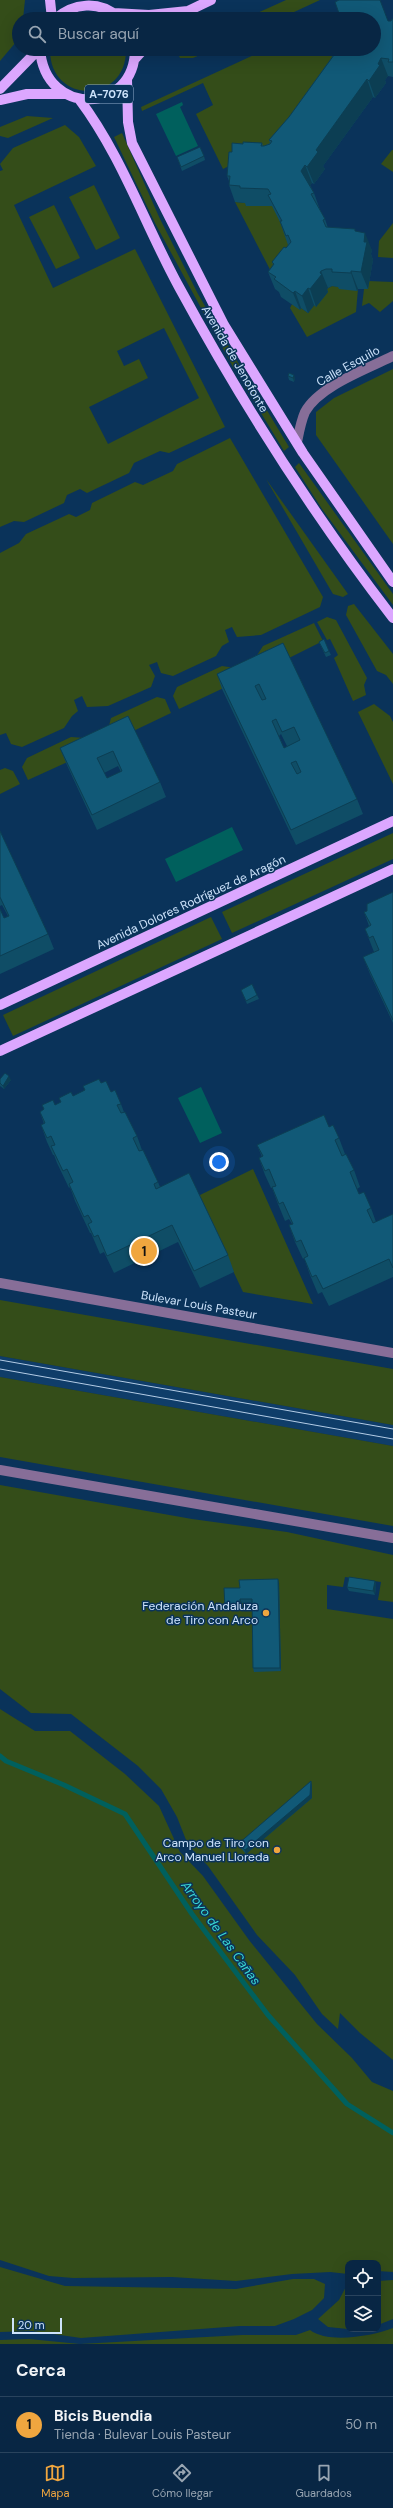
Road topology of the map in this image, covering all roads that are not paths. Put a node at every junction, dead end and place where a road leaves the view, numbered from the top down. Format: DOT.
graph roads {
  1 [pos="50,0"];
  2 [pos="211,0"];
  3 [pos="85,3"];
  4 [pos="188,11"];
  5 [pos="52,12"];
  6 [pos="65,12"];
  7 [pos="109,12"];
  8 [pos="180,12"];
  9 [pos="33,56"];
  10 [pos="41,56"];
  11 [pos="134,56"];
  12 [pos="138,56"];
  13 [pos="134,60"];
  14 [pos="127,79"];
  15 [pos="0,89"];
  16 [pos="66,94"];
  17 [pos="79,99"];
  18 [pos="0,100"];
  19 [pos="393,356"];
  20 [pos="297,442"];
  21 [pos="393,582"];
  22 [pos="393,618"];
  23 [pos="393,821"];
  24 [pos="393,869"];
  25 [pos="0,1005"];
  26 [pos="0,1051"];
  27 [pos="0,1283"];
  28 [pos="393,1353"];
  29 [pos="0,1470"];
  30 [pos="393,1538"];
  1 -- 5 [label="main road"];
  2 -- 4 [label="main road"];
  3 -- 6 [label="main road"];
  3 -- 7 [label="main road"];
  4 -- 8 [label="main road"];
  9 -- 15 [label="main road, A-7076"];
  10 -- 16 [label="main road, A-7076"];
  11 -- 13 [label="main road, A-7076"];
  12 -- 13 [label="main road, A-7076"];
  13 -- 14 [label="main road, A-7076"];
  14 -- 17 [label="main road, A-7076"];
  14 -- 20 [label="main road, Avenida de Jenofonte"];
  16 -- 17 [label="main road, A-7076"];
  16 -- 18 [label="main road, A-7076"];
  17 -- 22 [label="main road, Avenida de Jenofonte"];
  19 -- 20 [label="street, Calle Esquilo"];
  20 -- 21 [label="main road, Avenida de Jenofonte"];
  23 -- 25 [label="main road, Avenida Dolores Rodríguez de Aragón"];
  24 -- 26 [label="main road"];
  27 -- 28 [label="street, Bulevar Louis Pasteur"];
  29 -- 30 [label="street"];
}
